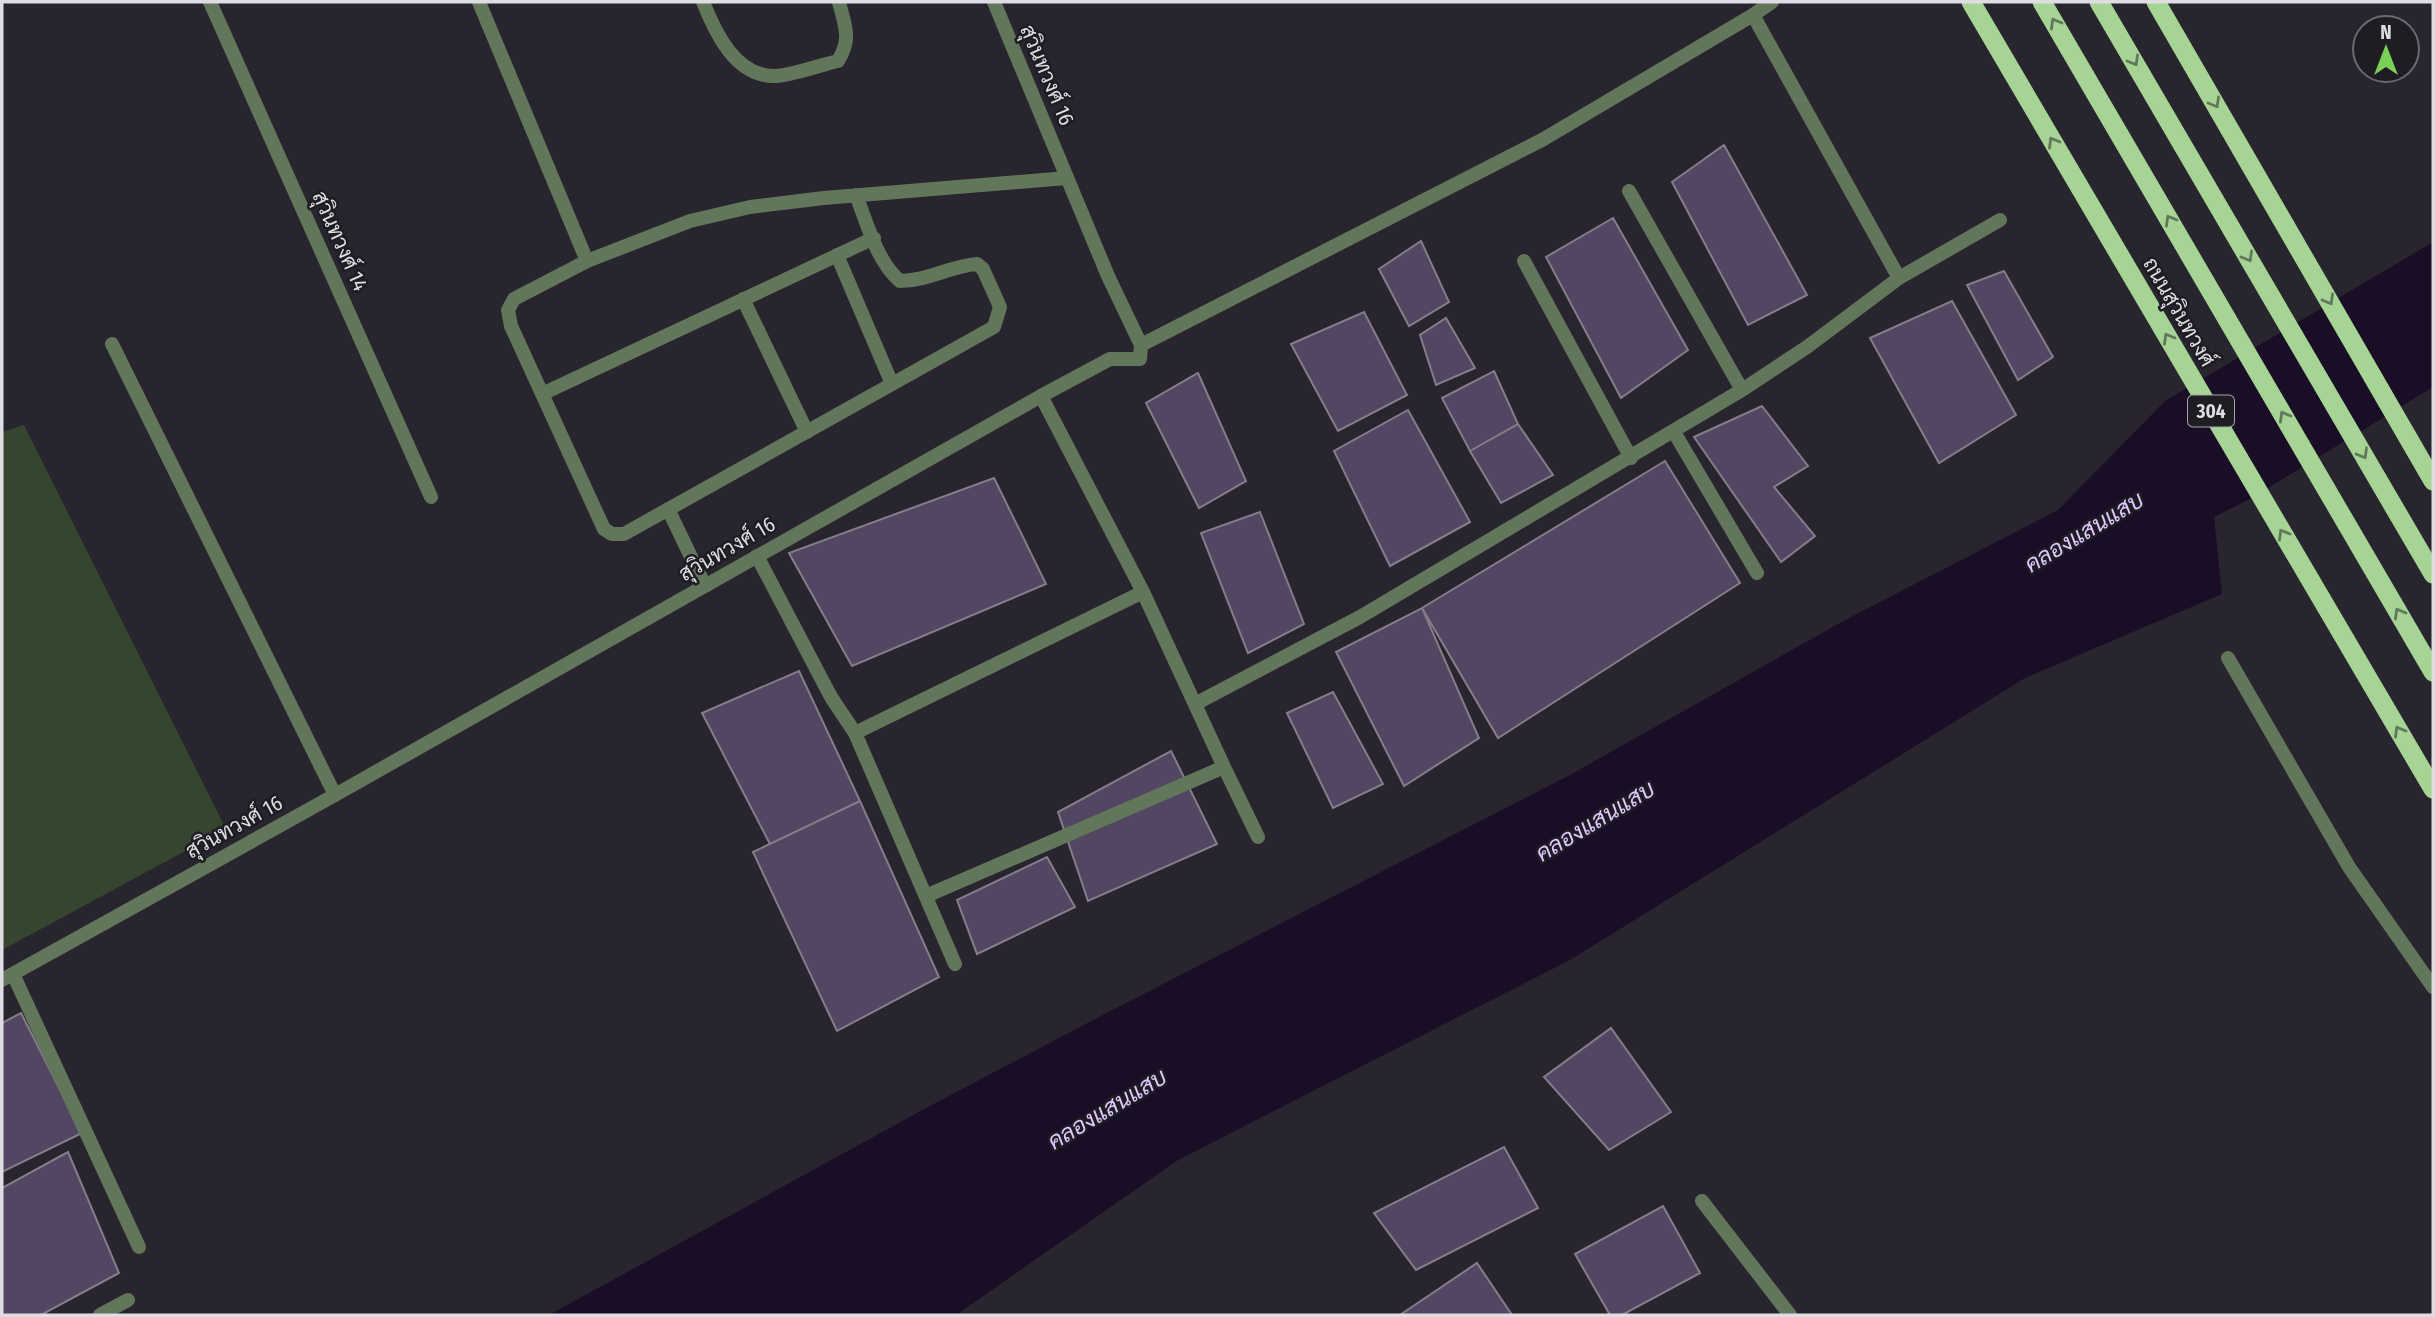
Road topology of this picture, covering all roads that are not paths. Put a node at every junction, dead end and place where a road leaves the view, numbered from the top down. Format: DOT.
graph roads {
  1 [pos="210,2"];
  2 [pos="480,2"];
  3 [pos="703,2"];
  4 [pos="839,2"];
  5 [pos="993,2"];
  6 [pos="1772,2"];
  7 [pos="1971,2"];
  8 [pos="2042,2"];
  9 [pos="2099,2"];
  10 [pos="2156,2"];
  11 [pos="1753,15"];
  12 [pos="1067,178"];
  13 [pos="1629,191"];
  14 [pos="856,195"];
  15 [pos="2000,220"];
  16 [pos="874,238"];
  17 [pos="837,255"];
  18 [pos="587,261"];
  19 [pos="1524,261"];
  20 [pos="1899,278"];
  21 [pos="743,299"];
  22 [pos="112,344"];
  23 [pos="1141,345"];
  24 [pos="892,384"];
  25 [pos="1742,390"];
  26 [pos="541,394"];
  27 [pos="1041,396"];
  28 [pos="807,432"];
  29 [pos="1674,432"];
  30 [pos="1631,458"];
  31 [pos="2433,481"];
  32 [pos="431,497"];
  33 [pos="668,509"];
  34 [pos="757,556"];
  35 [pos="1757,573"];
  36 [pos="2433,574"];
  37 [pos="705,586"];
  38 [pos="1143,592"];
  39 [pos="2228,658"];
  40 [pos="2433,672"];
  41 [pos="1195,704"];
  42 [pos="855,733"];
  43 [pos="1224,767"];
  44 [pos="2433,789"];
  45 [pos="335,795"];
  46 [pos="1258,837"];
  47 [pos="926,896"];
  48 [pos="955,964"];
  49 [pos="7,977"];
  50 [pos="2433,987"];
  51 [pos="1702,1201"];
  52 [pos="139,1247"];
  53 [pos="128,1300"];
  54 [pos="100,1315"];
  55 [pos="1790,1315"];
  1 -- 32 [label="street, สุวินทวงศ์ 14"];
  2 -- 18 [label="street"];
  3 -- 4 [label="street"];
  5 -- 12 [label="street, สุวินทวงศ์ 16"];
  6 -- 11 [label="street"];
  44 -- 7 [label="highway, ถนนสุวินทวงศ์ / 304, one-way"];
  40 -- 8 [label="highway, ถนนสุวินทวงศ์, one-way"];
  9 -- 36 [label="highway, one-way"];
  10 -- 31 [label="highway, one-way"];
  11 -- 20 [label="street"];
  11 -- 23 [label="street"];
  12 -- 14 [label="street"];
  12 -- 23 [label="street, สุวินทวงศ์ 16"];
  13 -- 25 [label="street"];
  14 -- 16 [label="street"];
  14 -- 18 [label="street"];
  15 -- 20 [label="street"];
  16 -- 17 [label="street"];
  16 -- 24 [label="street"];
  17 -- 21 [label="street"];
  17 -- 24 [label="street"];
  18 -- 26 [label="street"];
  19 -- 30 [label="street"];
  20 -- 25 [label="street"];
  21 -- 26 [label="street"];
  21 -- 28 [label="street"];
  22 -- 45 [label="street"];
  23 -- 27 [label="street, สุวินทวงศ์ 16"];
  24 -- 28 [label="street"];
  25 -- 29 [label="street"];
  26 -- 33 [label="street"];
  27 -- 34 [label="street, สุวินทวงศ์ 16"];
  27 -- 38 [label="street"];
  28 -- 33 [label="street"];
  29 -- 30 [label="street"];
  29 -- 35 [label="street"];
  30 -- 41 [label="street"];
  33 -- 37 [label="street"];
  34 -- 37 [label="street, สุวินทวงศ์ 16"];
  34 -- 42 [label="street"];
  37 -- 45 [label="street, สุวินทวงศ์ 16"];
  38 -- 41 [label="street"];
  38 -- 42 [label="street"];
  39 -- 50 [label="street"];
  41 -- 43 [label="street"];
  42 -- 47 [label="street"];
  43 -- 46 [label="street"];
  43 -- 47 [label="street"];
  45 -- 49 [label="street, สุวินทวงศ์ 16"];
  47 -- 48 [label="street"];
  49 -- 52 [label="street"];
  51 -- 55 [label="street"];
  53 -- 54 [label="street"];
}
